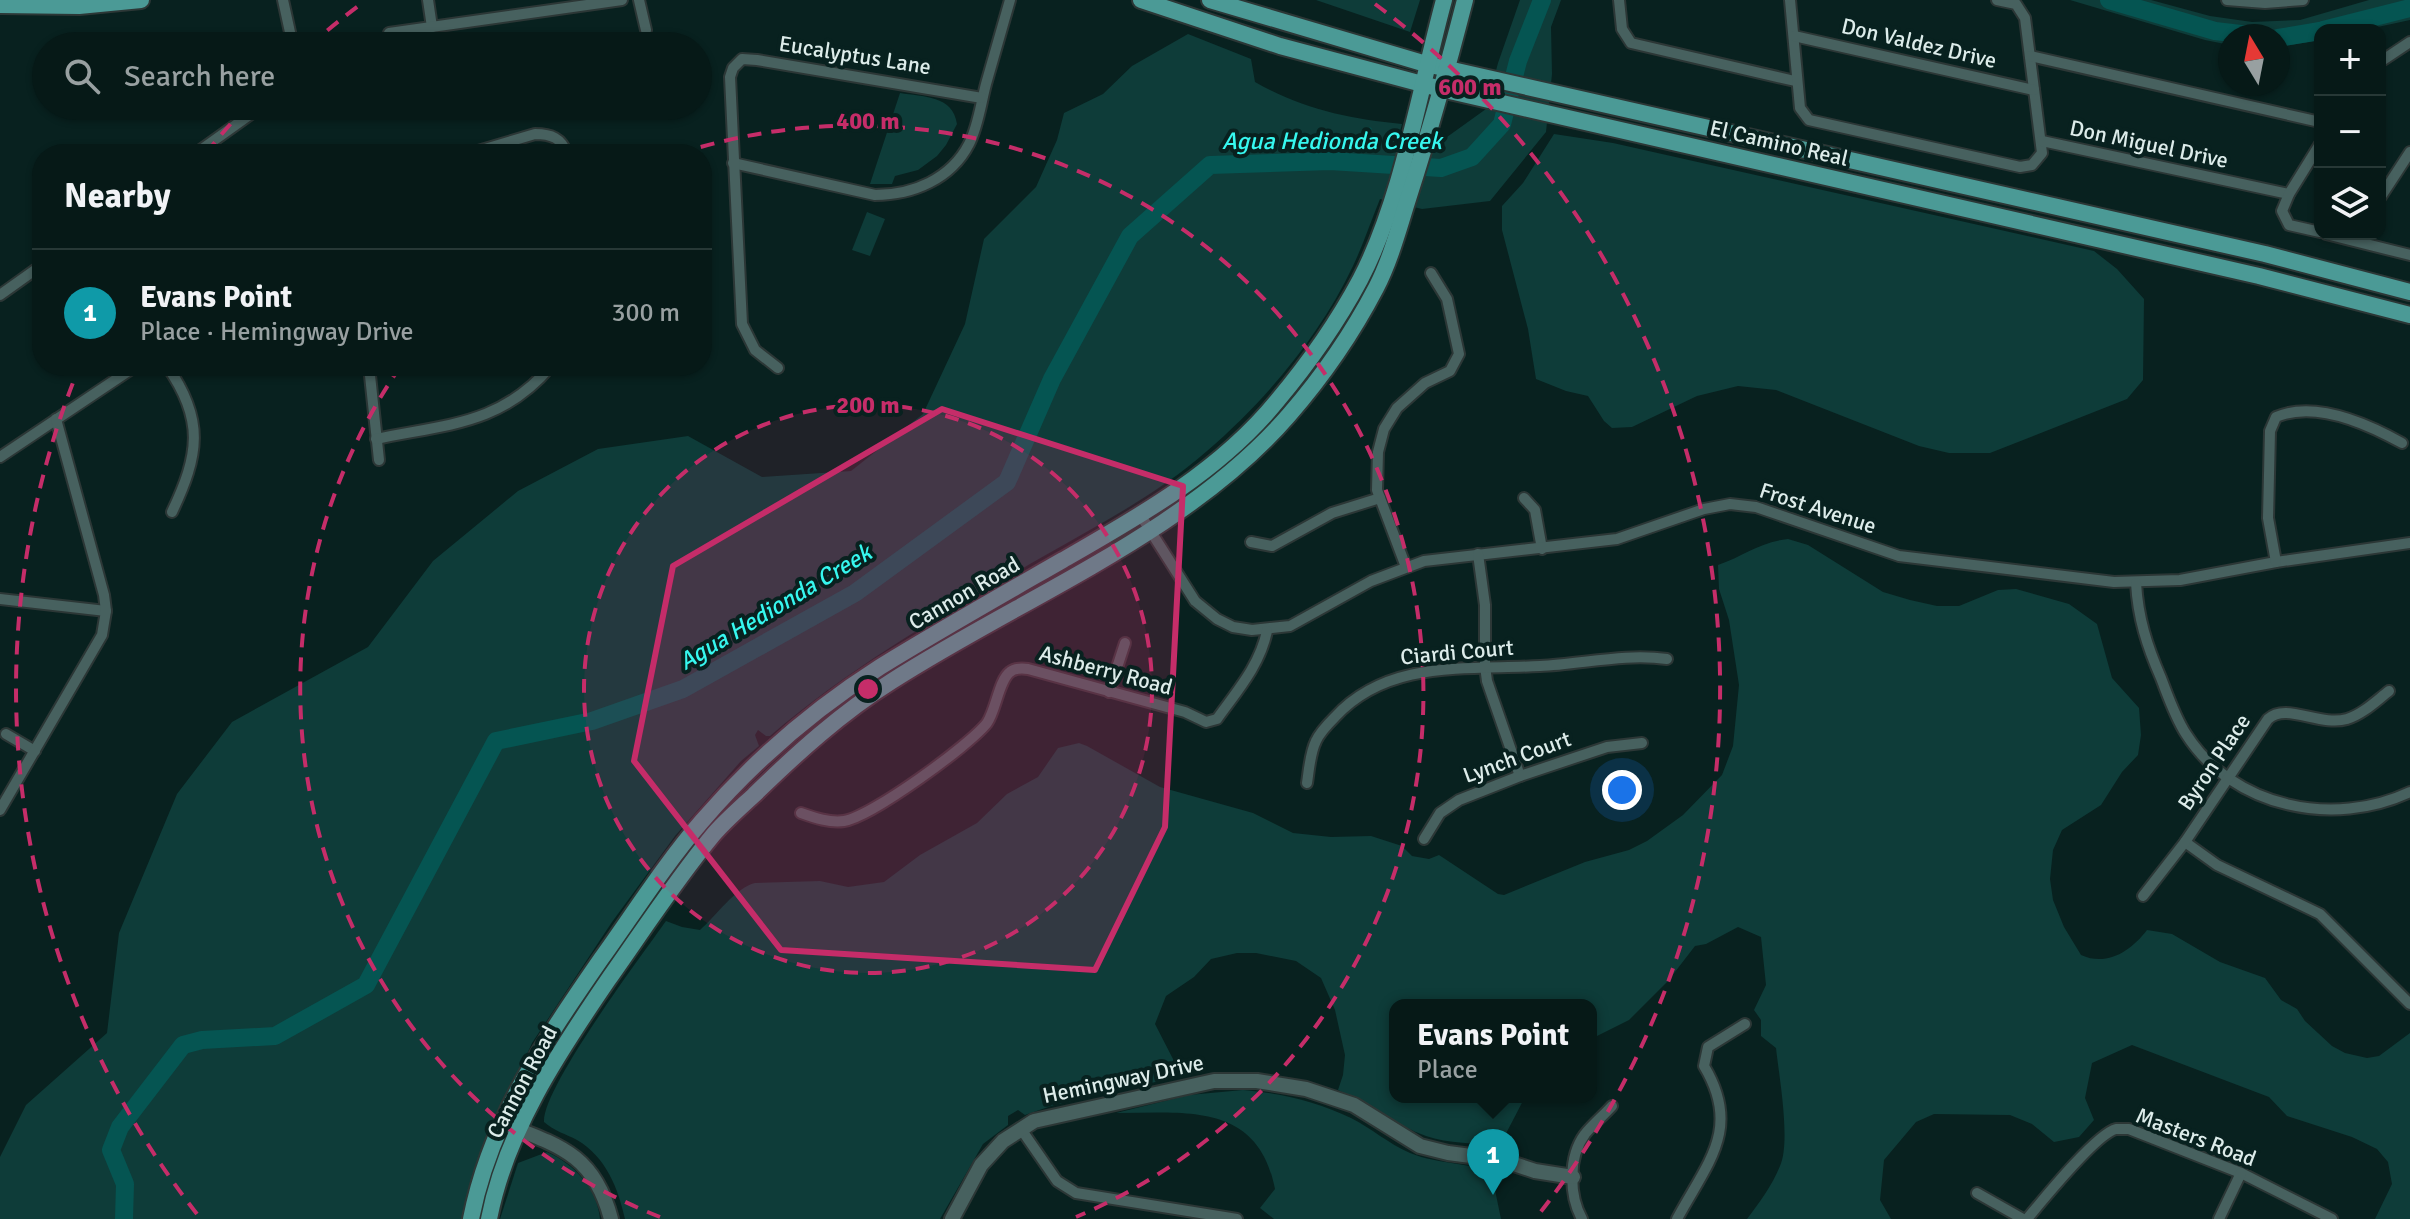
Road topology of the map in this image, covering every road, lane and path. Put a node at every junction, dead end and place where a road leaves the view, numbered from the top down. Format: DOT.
graph roads {
  1 [pos="141,0"];
  2 [pos="283,0"];
  3 [pos="428,0"];
  4 [pos="622,0"];
  5 [pos="639,0"];
  6 [pos="1010,0"];
  7 [pos="1141,0"];
  8 [pos="1210,0"];
  9 [pos="1444,0"];
  10 [pos="1465,0"];
  11 [pos="1619,0"];
  12 [pos="1790,0"];
  13 [pos="1997,0"];
  14 [pos="2227,0"];
  15 [pos="2303,0"];
  16 [pos="0,5"];
  17 [pos="432,27"];
  18 [pos="646,30"];
  19 [pos="290,32"];
  20 [pos="396,32"];
  21 [pos="1794,36"];
  22 [pos="2410,42"];
  23 [pos="2030,56"];
  24 [pos="2386,58"];
  25 [pos="1426,64"];
  26 [pos="1447,68"];
  27 [pos="1795,81"];
  28 [pos="1421,84"];
  29 [pos="1441,89"];
  30 [pos="2034,90"];
  31 [pos="982,98"];
  32 [pos="242,120"];
  33 [pos="2314,121"];
  34 [pos="2042,141"];
  35 [pos="209,144"];
  36 [pos="502,144"];
  37 [pos="561,144"];
  38 [pos="2410,152"];
  39 [pos="2314,154"];
  40 [pos="733,163"];
  41 [pos="2386,189"];
  42 [pos="2289,194"];
  43 [pos="1398,204"];
  44 [pos="2314,231"];
  45 [pos="2363,240"];
  46 [pos="2410,255"];
  47 [pos="32,272"];
  48 [pos="1431,273"];
  49 [pos="2410,292"];
  50 [pos="0,295"];
  51 [pos="2410,315"];
  52 [pos="778,368"];
  53 [pos="121,376"];
  54 [pos="174,376"];
  55 [pos="370,376"];
  56 [pos="542,376"];
  57 [pos="56,419"];
  58 [pos="376,439"];
  59 [pos="2402,443"];
  60 [pos="0,457"];
  61 [pos="379,460"];
  62 [pos="1380,498"];
  63 [pos="1524,498"];
  64 [pos="172,512"];
  65 [pos="1141,516"];
  66 [pos="1151,531"];
  67 [pos="1251,542"];
  68 [pos="2410,543"];
  69 [pos="1542,549"];
  70 [pos="1478,554"];
  71 [pos="2276,562"];
  72 [pos="1406,567"];
  73 [pos="2136,583"];
  74 [pos="0,599"];
  75 [pos="106,611"];
  76 [pos="1267,631"];
  77 [pos="1125,643"];
  78 [pos="1667,659"];
  79 [pos="1485,666"];
  80 [pos="2389,691"];
  81 [pos="1109,692"];
  82 [pos="6,734"];
  83 [pos="1642,743"];
  84 [pos="35,751"];
  85 [pos="1520,776"];
  86 [pos="2230,778"];
  87 [pos="1307,783"];
  88 [pos="2410,792"];
  89 [pos="0,810"];
  90 [pos="801,813"];
  91 [pos="1424,839"];
  92 [pos="2185,842"];
  93 [pos="2143,896"];
  94 [pos="2410,1004"];
  95 [pos="1745,1024"];
  96 [pos="1612,1106"];
  97 [pos="501,1123"];
  98 [pos="1021,1129"];
  99 [pos="519,1130"];
  100 [pos="2241,1173"];
  101 [pos="1573,1177"];
  102 [pos="1977,1193"];
  103 [pos="471,1219"];
  104 [pos="489,1219"];
  105 [pos="611,1219"];
  106 [pos="952,1219"];
  107 [pos="1237,1219"];
  108 [pos="1582,1219"];
  109 [pos="1677,1219"];
  110 [pos="2025,1219"];
  111 [pos="2219,1219"];
  112 [pos="2332,1219"];
  1 -- 16 [label="main road"];
  2 -- 19 [label="street"];
  3 -- 17 [label="street"];
  4 -- 17 [label="street"];
  5 -- 18 [label="street"];
  6 -- 31 [label="street"];
  7 -- 28 [label="main road, El Camino Real"];
  8 -- 25 [label="main road, El Camino Real"];
  9 -- 25 [label="main road, Cannon Road"];
  10 -- 26 [label="main road, Cannon Road"];
  11 -- 27 [label="street"];
  12 -- 21 [label="street, Don Miguel Drive"];
  13 -- 23 [label="street"];
  14 -- 15 [label="street"];
  17 -- 20 [label="street"];
  21 -- 27 [label="street, Don Miguel Drive"];
  21 -- 30 [label="street, Don Valdez Drive"];
  22 -- 24 [label="street"];
  23 -- 30 [label="street"];
  23 -- 33 [label="street"];
  25 -- 26 [label="main road, El Camino Real"];
  25 -- 28 [label="main road, Cannon Road"];
  26 -- 29 [label="main road, Cannon Road"];
  26 -- 49 [label="main road, El Camino Real"];
  27 -- 34 [label="street, Don Miguel Drive"];
  28 -- 29 [label="main road, El Camino Real"];
  28 -- 43 [label="main road, Cannon Road"];
  29 -- 43 [label="main road, Cannon Road"];
  29 -- 51 [label="main road, El Camino Real"];
  30 -- 34 [label="street"];
  31 -- 40 [label="street"];
  31 -- 40 [label="street, Eucalyptus Lane"];
  32 -- 35 [label="street"];
  34 -- 42 [label="street, Don Miguel Drive"];
  36 -- 37 [label="street"];
  38 -- 41 [label="street"];
  39 -- 42 [label="street"];
  40 -- 52 [label="street"];
  42 -- 44 [label="street"];
  43 -- 65 [label="main road, Cannon Road"];
  43 -- 66 [label="main road, Cannon Road"];
  45 -- 46 [label="street"];
  47 -- 50 [label="street"];
  48 -- 62 [label="street"];
  53 -- 57 [label="street"];
  54 -- 64 [label="street"];
  55 -- 58 [label="street"];
  56 -- 58 [label="street"];
  57 -- 60 [label="street"];
  57 -- 75 [label="street"];
  58 -- 61 [label="street"];
  59 -- 71 [label="street"];
  62 -- 67 [label="street"];
  62 -- 72 [label="street"];
  63 -- 69 [label="street"];
  65 -- 66 [label="street, Frost Avenue"];
  65 -- 97 [label="main road, Cannon Road"];
  66 -- 76 [label="street, Frost Avenue"];
  66 -- 99 [label="main road, Cannon Road"];
  68 -- 71 [label="street, Frost Avenue"];
  69 -- 70 [label="street, Frost Avenue"];
  69 -- 73 [label="street, Frost Avenue"];
  70 -- 72 [label="street, Frost Avenue"];
  70 -- 79 [label="street"];
  71 -- 73 [label="street, Frost Avenue"];
  72 -- 76 [label="street, Frost Avenue"];
  73 -- 86 [label="street"];
  74 -- 75 [label="street"];
  75 -- 84 [label="street"];
  76 -- 81 [label="street, Ashberry Road"];
  77 -- 81 [label="street"];
  78 -- 79 [label="street, Ciardi Court"];
  79 -- 85 [label="street"];
  79 -- 87 [label="street, Ciardi Court"];
  80 -- 86 [label="street, Byron Place"];
  81 -- 90 [label="street, Ashberry Road"];
  82 -- 84 [label="street"];
  83 -- 85 [label="street, Lynch Court"];
  84 -- 89 [label="street"];
  85 -- 91 [label="street, Lynch Court"];
  86 -- 88 [label="street"];
  86 -- 92 [label="street, Byron Place"];
  92 -- 93 [label="street, Byron Place"];
  92 -- 94 [label="street"];
  95 -- 109 [label="street"];
  96 -- 101 [label="street"];
  97 -- 99 [label="street"];
  97 -- 103 [label="main road, Cannon Road"];
  98 -- 101 [label="street, Hemingway Drive"];
  98 -- 106 [label="street, Hemingway Drive"];
  98 -- 107 [label="street"];
  99 -- 104 [label="main road, Cannon Road"];
  99 -- 105 [label="street"];
  100 -- 110 [label="street, Masters Road"];
  100 -- 111 [label="street"];
  100 -- 112 [label="street, Masters Road"];
  101 -- 108 [label="street"];
  102 -- 110 [label="street"];
}
